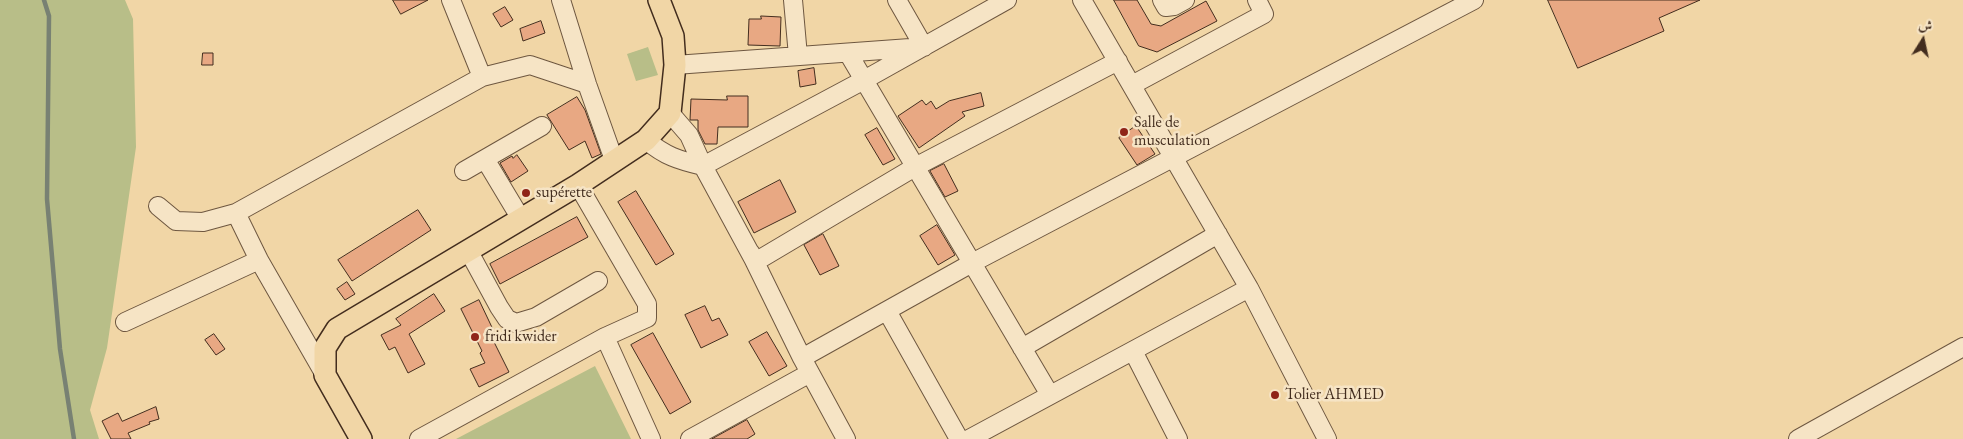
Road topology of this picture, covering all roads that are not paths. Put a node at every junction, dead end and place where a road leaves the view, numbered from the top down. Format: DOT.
graph roads {
  1 [pos="451,0"];
  2 [pos="561,0"];
  3 [pos="659,0"];
  4 [pos="792,0"];
  5 [pos="897,0"];
  6 [pos="1082,0"];
  7 [pos="1162,0"];
  8 [pos="1185,0"];
  9 [pos="1257,0"];
  10 [pos="1474,0"];
  11 [pos="995,3"];
  12 [pos="924,47"];
  13 [pos="848,52"];
  14 [pos="798,56"];
  15 [pos="1118,61"];
  16 [pos="676,65"];
  17 [pos="482,77"];
  18 [pos="864,80"];
  19 [pos="587,84"];
  20 [pos="1132,86"];
  21 [pos="670,113"];
  22 [pos="542,126"];
  23 [pos="646,140"];
  24 [pos="1173,157"];
  25 [pos="485,159"];
  26 [pos="614,160"];
  27 [pos="703,166"];
  28 [pos="915,167"];
  29 [pos="464,172"];
  30 [pos="578,184"];
  31 [pos="158,206"];
  32 [pos="236,213"];
  33 [pos="521,219"];
  34 [pos="1218,234"];
  35 [pos="468,250"];
  36 [pos="750,252"];
  37 [pos="258,260"];
  38 [pos="972,263"];
  39 [pos="598,281"];
  40 [pos="1249,288"];
  41 [pos="887,311"];
  42 [pos="124,322"];
  43 [pos="604,337"];
  44 [pos="1022,348"];
  45 [pos="1963,348"];
  46 [pos="1133,351"];
  47 [pos="806,366"];
  48 [pos="325,375"];
  49 [pos="1050,395"];
  50 [pos="978,437"];
  51 [pos="361,439"];
  52 [pos="419,439"];
  53 [pos="651,439"];
  54 [pos="690,439"];
  55 [pos="846,439"];
  56 [pos="959,439"];
  57 [pos="1178,439"];
  58 [pos="1327,439"];
  59 [pos="1798,439"];
  1 -- 17 [label="street"];
  2 -- 19 [label="street"];
  3 -- 16 [label="main road"];
  4 -- 14 [label="street"];
  5 -- 12 [label="street"];
  6 -- 15 [label="street"];
  7 -- 8 [label="street"];
  9 -- 20 [label="street"];
  10 -- 24 [label="street"];
  11 -- 12 [label="street"];
  12 -- 13 [label="street"];
  12 -- 18 [label="street"];
  13 -- 14 [label="street"];
  13 -- 18 [label="street"];
  14 -- 16 [label="street"];
  15 -- 20 [label="street"];
  15 -- 28 [label="street"];
  16 -- 21 [label="main road"];
  17 -- 19 [label="street"];
  17 -- 32 [label="street"];
  18 -- 27 [label="street"];
  18 -- 28 [label="street"];
  19 -- 26 [label="street"];
  20 -- 24 [label="street"];
  21 -- 23 [label="main road"];
  21 -- 27 [label="street"];
  22 -- 25 [label="street"];
  23 -- 26 [label="main road"];
  23 -- 27 [label="street"];
  24 -- 34 [label="street"];
  24 -- 38 [label="street"];
  25 -- 29 [label="street"];
  25 -- 33 [label="street"];
  26 -- 30 [label="main road"];
  27 -- 36 [label="street"];
  28 -- 36 [label="street"];
  28 -- 38 [label="street"];
  30 -- 33 [label="main road"];
  30 -- 43 [label="street"];
  31 -- 32 [label="street"];
  32 -- 37 [label="street"];
  33 -- 35 [label="main road"];
  34 -- 40 [label="street"];
  34 -- 44 [label="street"];
  35 -- 39 [label="street"];
  35 -- 48 [label="main road"];
  36 -- 47 [label="street"];
  37 -- 42 [label="street"];
  37 -- 48 [label="street"];
  38 -- 41 [label="street"];
  38 -- 44 [label="street"];
  40 -- 46 [label="street"];
  40 -- 58 [label="street"];
  41 -- 47 [label="street"];
  41 -- 56 [label="street"];
  43 -- 52 [label="street"];
  43 -- 53 [label="street"];
  44 -- 49 [label="street"];
  45 -- 59 [label="street"];
  46 -- 49 [label="street"];
  46 -- 57 [label="street"];
  47 -- 54 [label="street"];
  47 -- 55 [label="street"];
  48 -- 51 [label="main road"];
  49 -- 50 [label="street"];
}
